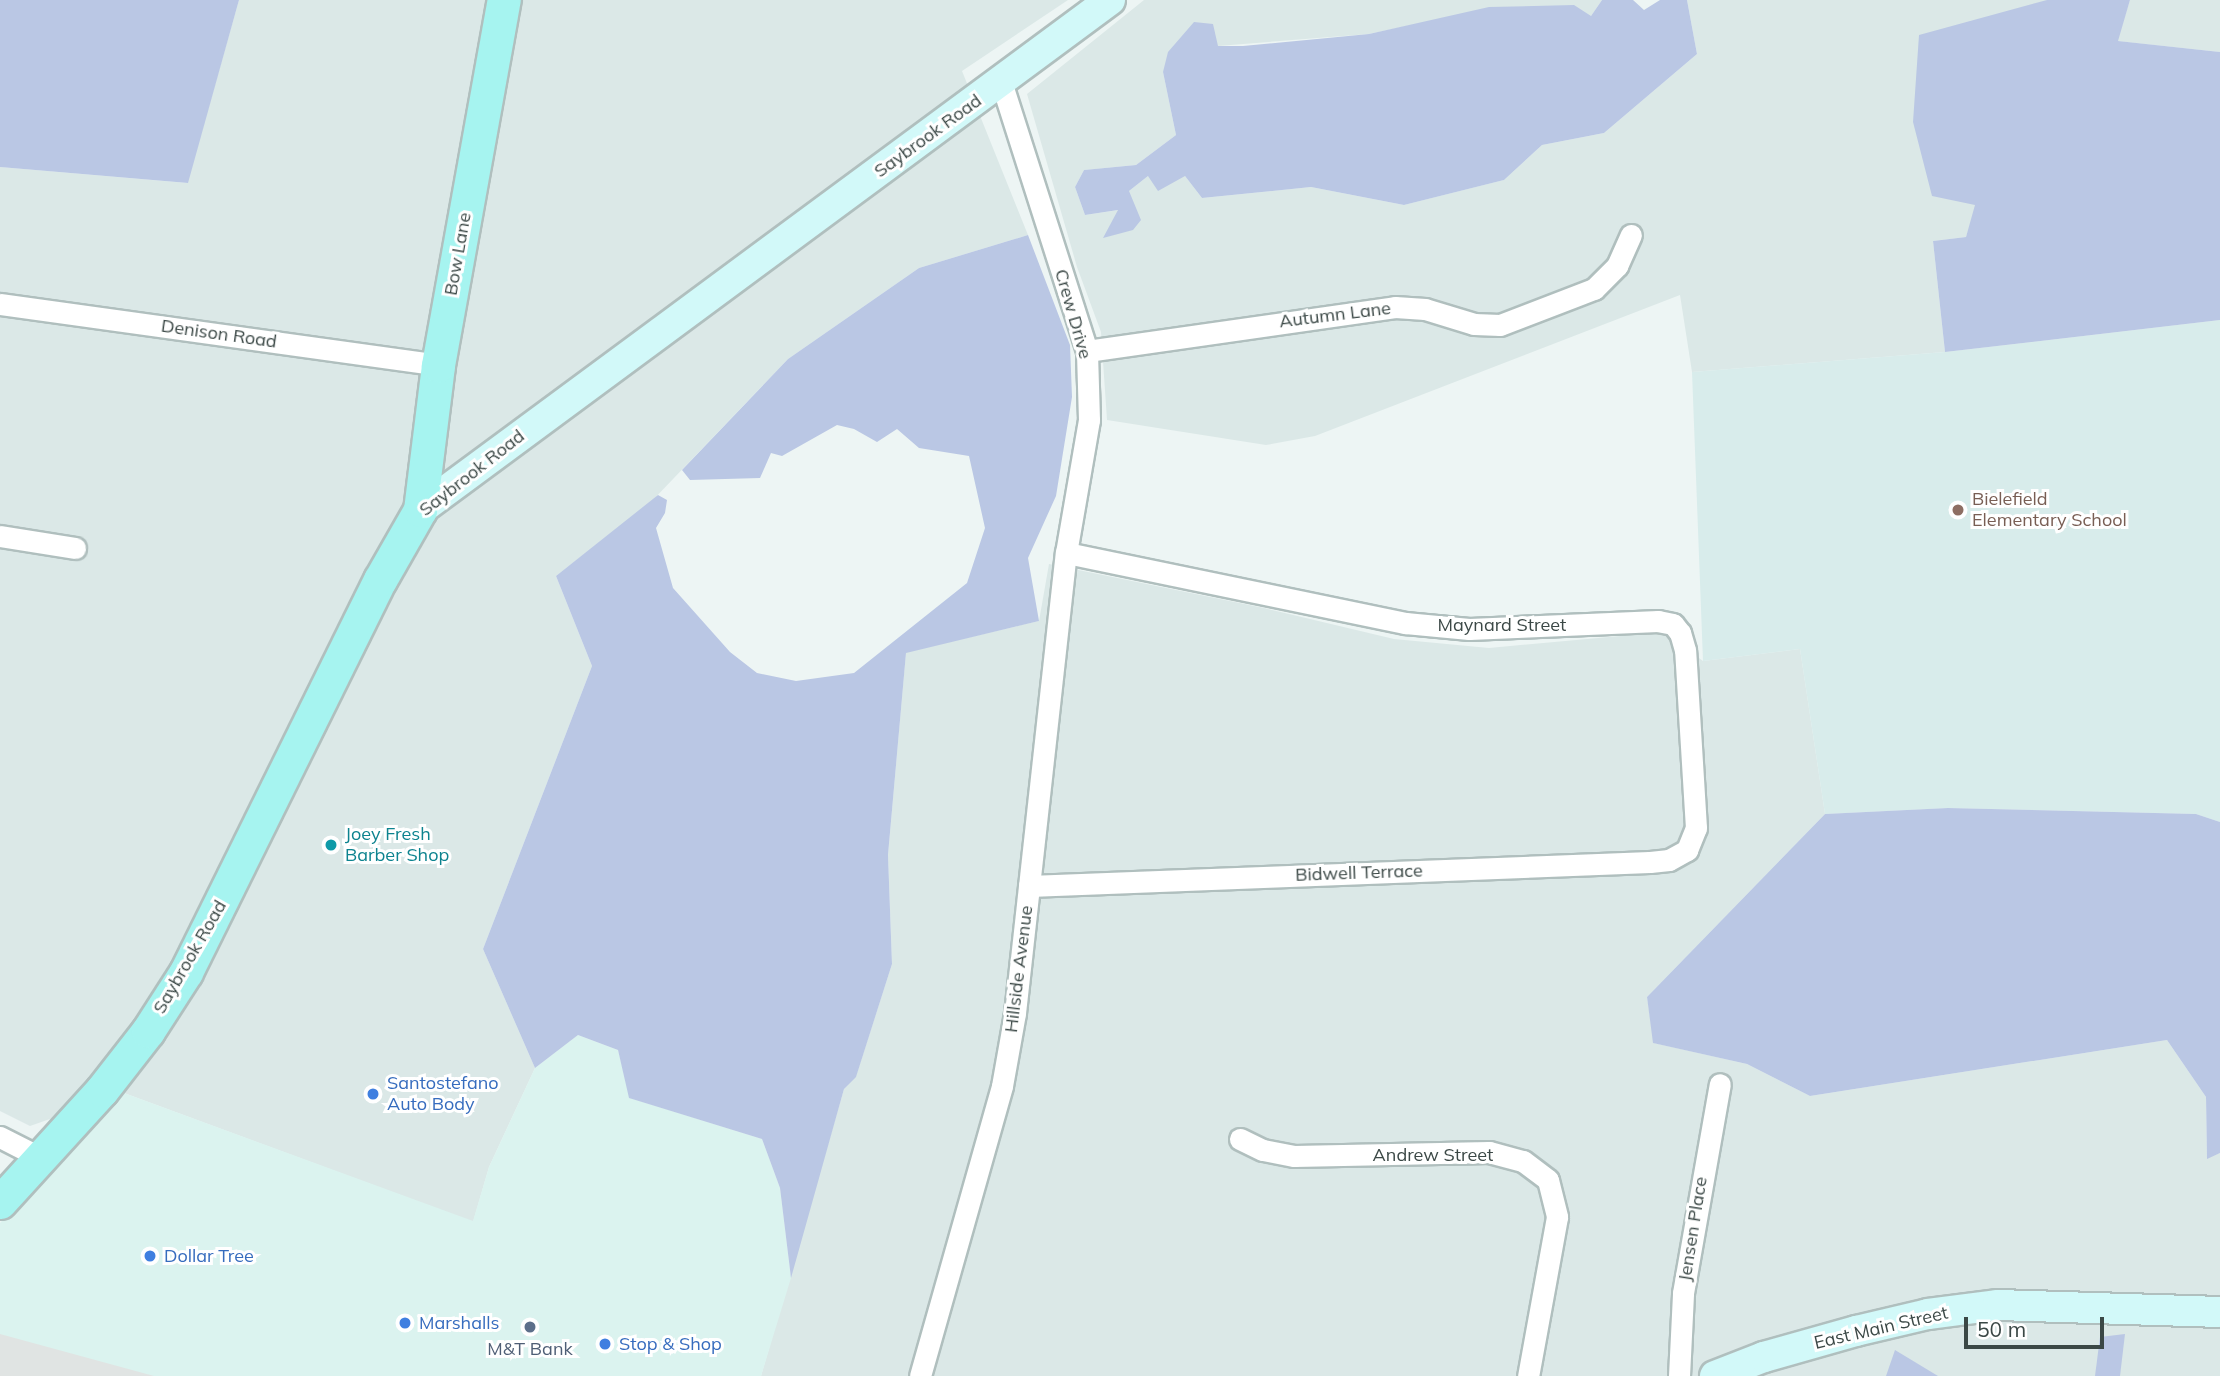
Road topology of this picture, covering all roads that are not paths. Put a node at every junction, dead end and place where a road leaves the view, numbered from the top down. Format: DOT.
graph roads {
  1 [pos="505,0"];
  2 [pos="1110,0"];
  3 [pos="1001,82"];
  4 [pos="1631,235"];
  5 [pos="0,304"];
  6 [pos="1087,351"];
  7 [pos="438,365"];
  8 [pos="420,510"];
  9 [pos="0,536"];
  10 [pos="75,548"];
  11 [pos="1066,552"];
  12 [pos="1687,850"];
  13 [pos="1029,886"];
  14 [pos="1720,1084"];
  15 [pos="0,1137"];
  16 [pos="1240,1139"];
  17 [pos="41,1158"];
  18 [pos="0,1202"];
  19 [pos="2220,1312"];
  20 [pos="921,1376"];
  21 [pos="1528,1376"];
  22 [pos="1679,1376"];
  23 [pos="1715,1376"];
  1 -- 7 [label="main road, Bow Lane"];
  2 -- 3 [label="main road, Saybrook Road"];
  3 -- 6 [label="street, Crew Drive"];
  3 -- 8 [label="main road, Saybrook Road"];
  4 -- 6 [label="street, Autumn Lane"];
  5 -- 7 [label="street, Denison Road"];
  6 -- 11 [label="street, Crew Drive"];
  7 -- 8 [label="main road, Bow Lane"];
  8 -- 17 [label="main road, Saybrook Road"];
  9 -- 10 [label="street"];
  11 -- 12 [label="street, Maynard Street"];
  11 -- 13 [label="street, Hillside Avenue"];
  12 -- 13 [label="street, Bidwell Terrace"];
  13 -- 20 [label="street, Hillside Avenue"];
  14 -- 22 [label="street, Jensen Place"];
  15 -- 17 [label="street"];
  16 -- 21 [label="street, Andrew Street"];
  17 -- 18 [label="main road, Saybrook Road"];
  19 -- 23 [label="main road, East Main Street"];
}
